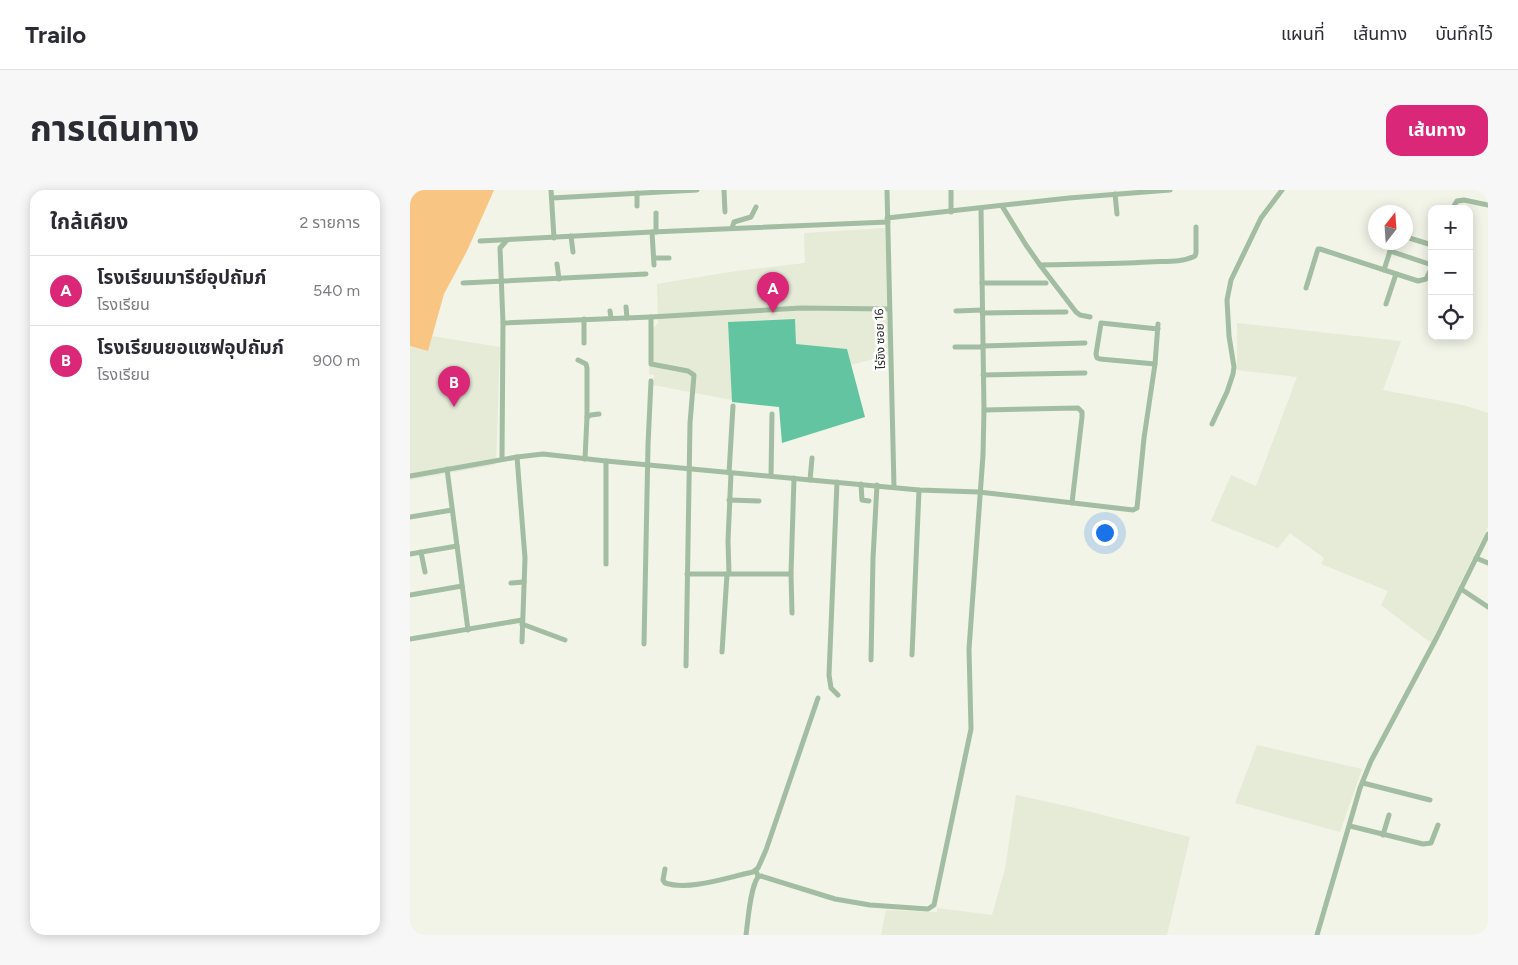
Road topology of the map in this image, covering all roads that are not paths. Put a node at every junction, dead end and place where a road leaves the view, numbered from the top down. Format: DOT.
graph roads {
  1 [pos="551,190"];
  2 [pos="697,190"];
  3 [pos="724,190"];
  4 [pos="887,190"];
  5 [pos="950,190"];
  6 [pos="1068,190"];
  7 [pos="1170,190"];
  8 [pos="1282,190"];
  9 [pos="1154,191"];
  10 [pos="638,192"];
  11 [pos="588,193"];
  12 [pos="1112,193"];
  13 [pos="552,198"];
  14 [pos="1069,198"];
  15 [pos="1454,205"];
  16 [pos="1488,205"];
  17 [pos="637,206"];
  18 [pos="1002,206"];
  19 [pos="756,207"];
  20 [pos="981,208"];
  21 [pos="725,212"];
  22 [pos="950,212"];
  23 [pos="656,213"];
  24 [pos="1117,214"];
  25 [pos="888,220"];
  26 [pos="1196,227"];
  27 [pos="732,228"];
  28 [pos="654,232"];
  29 [pos="572,236"];
  30 [pos="554,238"];
  31 [pos="507,239"];
  32 [pos="1413,239"];
  33 [pos="480,241"];
  34 [pos="1428,245"];
  35 [pos="1390,251"];
  36 [pos="573,252"];
  37 [pos="654,258"];
  38 [pos="669,258"];
  39 [pos="557,264"];
  40 [pos="654,265"];
  41 [pos="1040,265"];
  42 [pos="1428,265"];
  43 [pos="1384,270"];
  44 [pos="646,274"];
  45 [pos="1396,274"];
  46 [pos="1428,276"];
  47 [pos="558,279"];
  48 [pos="502,282"];
  49 [pos="463,283"];
  50 [pos="1046,283"];
  51 [pos="982,284"];
  52 [pos="1306,288"];
  53 [pos="1386,304"];
  54 [pos="626,307"];
  55 [pos="889,309"];
  56 [pos="610,310"];
  57 [pos="956,311"];
  58 [pos="982,311"];
  59 [pos="1066,312"];
  60 [pos="651,317"];
  61 [pos="1090,317"];
  62 [pos="611,318"];
  63 [pos="626,318"];
  64 [pos="584,319"];
  65 [pos="503,323"];
  66 [pos="584,343"];
  67 [pos="1085,343"];
  68 [pos="982,346"];
  69 [pos="955,347"];
  70 [pos="578,360"];
  71 [pos="1155,364"];
  72 [pos="1085,373"];
  73 [pos="983,375"];
  74 [pos="651,381"];
  75 [pos="733,406"];
  76 [pos="984,410"];
  77 [pos="599,414"];
  78 [pos="772,414"];
  79 [pos="587,417"];
  80 [pos="1212,424"];
  81 [pos="518,456"];
  82 [pos="812,458"];
  83 [pos="502,459"];
  84 [pos="585,459"];
  85 [pos="606,461"];
  86 [pos="648,464"];
  87 [pos="690,468"];
  88 [pos="447,469"];
  89 [pos="730,473"];
  90 [pos="410,476"];
  91 [pos="771,476"];
  92 [pos="794,478"];
  93 [pos="810,480"];
  94 [pos="837,482"];
  95 [pos="861,484"];
  96 [pos="877,486"];
  97 [pos="894,487"];
  98 [pos="918,490"];
  99 [pos="979,492"];
  100 [pos="729,500"];
  101 [pos="759,501"];
  102 [pos="869,501"];
  103 [pos="1072,502"];
  104 [pos="452,510"];
  105 [pos="410,517"];
  106 [pos="1488,534"];
  107 [pos="457,546"];
  108 [pos="421,552"];
  109 [pos="410,554"];
  110 [pos="1476,558"];
  111 [pos="1488,563"];
  112 [pos="606,564"];
  113 [pos="425,572"];
  114 [pos="687,574"];
  115 [pos="728,574"];
  116 [pos="791,574"];
  117 [pos="524,582"];
  118 [pos="510,583"];
  119 [pos="462,586"];
  120 [pos="1461,589"];
  121 [pos="410,595"];
  122 [pos="1488,607"];
  123 [pos="792,613"];
  124 [pos="522,622"];
  125 [pos="468,630"];
  126 [pos="410,639"];
  127 [pos="565,640"];
  128 [pos="522,642"];
  129 [pos="644,644"];
  130 [pos="722,652"];
  131 [pos="912,655"];
  132 [pos="871,660"];
  133 [pos="686,666"];
  134 [pos="838,695"];
  135 [pos="818,698"];
  136 [pos="1362,783"];
  137 [pos="1430,800"];
  138 [pos="1389,815"];
  139 [pos="1438,825"];
  140 [pos="1350,826"];
  141 [pos="1383,835"];
  142 [pos="665,869"];
  143 [pos="756,871"];
  144 [pos="758,877"];
  145 [pos="746,935"];
  146 [pos="1317,935"];
  1 -- 13 [label="street"];
  2 -- 10 [label="street"];
  3 -- 21 [label="street"];
  4 -- 25 [label="street, ไร่ขิง ซอย 16"];
  5 -- 22 [label="street"];
  6 -- 14 [label="street"];
  7 -- 9 [label="street"];
  8 -- 80 [label="street"];
  9 -- 12 [label="street"];
  10 -- 11 [label="street"];
  10 -- 17 [label="street"];
  11 -- 13 [label="street"];
  12 -- 14 [label="street"];
  12 -- 24 [label="street"];
  13 -- 30 [label="street"];
  14 -- 18 [label="street"];
  15 -- 16 [label="street"];
  18 -- 20 [label="street"];
  18 -- 41 [label="street"];
  19 -- 27 [label="street"];
  20 -- 22 [label="street"];
  20 -- 51 [label="street"];
  22 -- 25 [label="street"];
  23 -- 28 [label="street"];
  25 -- 27 [label="street"];
  25 -- 55 [label="street, ไร่ขิง ซอย 16"];
  26 -- 41 [label="street"];
  27 -- 28 [label="street"];
  28 -- 29 [label="street"];
  28 -- 37 [label="street"];
  29 -- 30 [label="street"];
  29 -- 36 [label="street"];
  30 -- 31 [label="street"];
  31 -- 33 [label="street"];
  31 -- 48 [label="street"];
  32 -- 34 [label="street"];
  35 -- 42 [label="street"];
  35 -- 43 [label="street"];
  37 -- 38 [label="street"];
  37 -- 40 [label="street"];
  39 -- 47 [label="street"];
  41 -- 61 [label="street"];
  43 -- 45 [label="street"];
  43 -- 52 [label="street"];
  44 -- 47 [label="street"];
  45 -- 46 [label="street"];
  45 -- 53 [label="street"];
  47 -- 48 [label="street"];
  48 -- 49 [label="street"];
  48 -- 65 [label="street"];
  50 -- 51 [label="street"];
  51 -- 58 [label="street"];
  54 -- 63 [label="street"];
  55 -- 60 [label="street"];
  55 -- 97 [label="street, ไร่ขิง ซอย 16"];
  56 -- 62 [label="street"];
  57 -- 58 [label="street"];
  58 -- 59 [label="street"];
  58 -- 68 [label="street"];
  60 -- 63 [label="street"];
  60 -- 87 [label="street"];
  62 -- 63 [label="street"];
  62 -- 64 [label="street"];
  64 -- 65 [label="street"];
  64 -- 66 [label="street"];
  65 -- 83 [label="street"];
  67 -- 68 [label="street"];
  68 -- 69 [label="street"];
  68 -- 73 [label="street"];
  70 -- 79 [label="street"];
  71 -- 71 [label="street"];
  71 -- 103 [label="street"];
  72 -- 73 [label="street"];
  73 -- 76 [label="street"];
  74 -- 86 [label="street"];
  75 -- 89 [label="street"];
  76 -- 99 [label="street"];
  76 -- 103 [label="street"];
  77 -- 79 [label="street"];
  78 -- 91 [label="street"];
  79 -- 84 [label="street"];
  81 -- 83 [label="street"];
  81 -- 84 [label="street"];
  81 -- 117 [label="street"];
  82 -- 93 [label="street"];
  83 -- 88 [label="street"];
  84 -- 85 [label="street"];
  85 -- 86 [label="street"];
  85 -- 112 [label="street"];
  86 -- 87 [label="street"];
  86 -- 129 [label="street"];
  87 -- 89 [label="street"];
  87 -- 114 [label="street"];
  88 -- 90 [label="street"];
  88 -- 104 [label="street"];
  89 -- 91 [label="street"];
  89 -- 100 [label="street"];
  91 -- 92 [label="street"];
  92 -- 93 [label="street"];
  92 -- 116 [label="street"];
  93 -- 94 [label="street"];
  94 -- 95 [label="street"];
  94 -- 134 [label="street"];
  95 -- 96 [label="street"];
  95 -- 102 [label="street"];
  96 -- 97 [label="street"];
  96 -- 132 [label="street"];
  97 -- 98 [label="street"];
  98 -- 99 [label="street"];
  98 -- 131 [label="street"];
  99 -- 103 [label="street"];
  99 -- 144 [label="street"];
  100 -- 101 [label="street"];
  100 -- 115 [label="street"];
  104 -- 105 [label="street"];
  104 -- 107 [label="street"];
  106 -- 110 [label="street"];
  107 -- 108 [label="street"];
  107 -- 119 [label="street"];
  108 -- 109 [label="street"];
  108 -- 113 [label="street"];
  110 -- 111 [label="street"];
  110 -- 120 [label="street"];
  114 -- 115 [label="street"];
  114 -- 133 [label="street"];
  115 -- 116 [label="street"];
  115 -- 130 [label="street"];
  116 -- 123 [label="street"];
  117 -- 118 [label="street"];
  117 -- 124 [label="street"];
  119 -- 121 [label="street"];
  119 -- 125 [label="street"];
  120 -- 122 [label="street"];
  120 -- 136 [label="street"];
  124 -- 125 [label="street"];
  124 -- 127 [label="street"];
  124 -- 128 [label="street"];
  125 -- 126 [label="street"];
  135 -- 143 [label="street"];
  136 -- 137 [label="street"];
  136 -- 140 [label="street"];
  138 -- 141 [label="street"];
  139 -- 141 [label="street"];
  140 -- 141 [label="street"];
  140 -- 146 [label="street"];
  142 -- 143 [label="street"];
  143 -- 144 [label="street"];
  144 -- 145 [label="street"];
}
